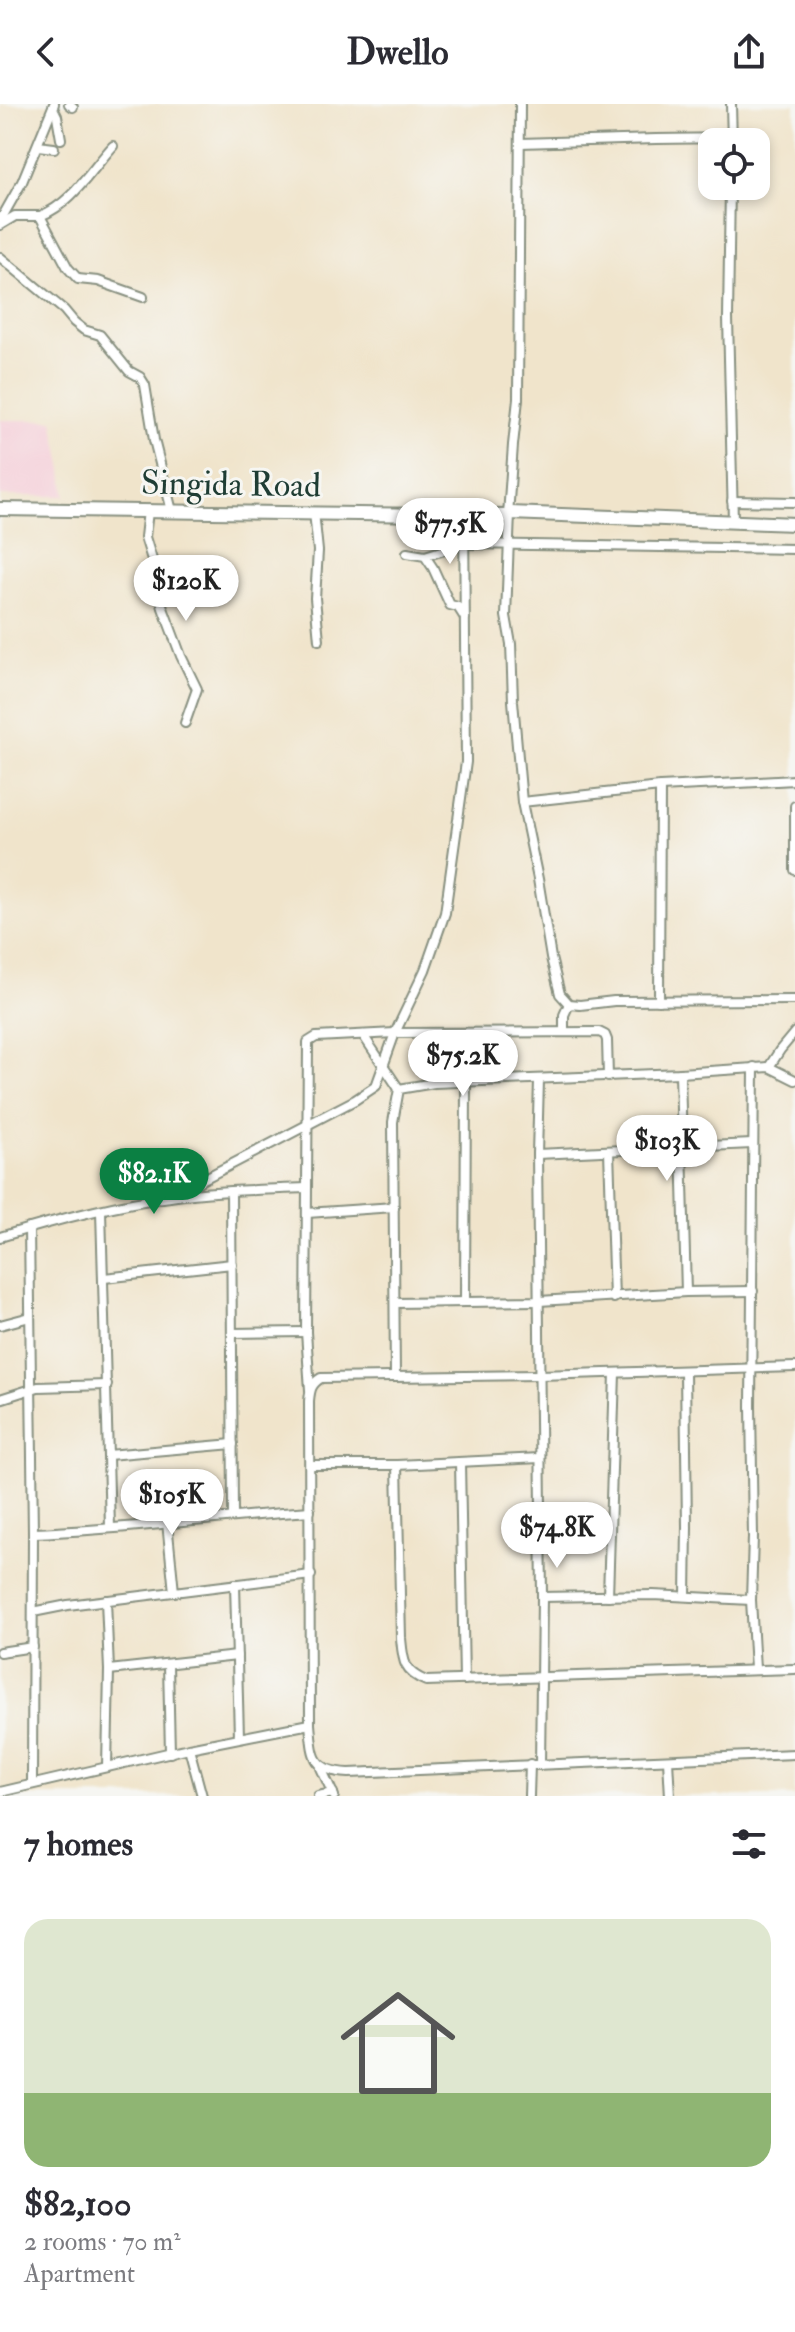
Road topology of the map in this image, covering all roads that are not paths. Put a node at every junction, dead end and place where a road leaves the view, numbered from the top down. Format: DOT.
graph roads {
  1 [pos="520,104"];
  2 [pos="731,104"];
  3 [pos="53,106"];
  4 [pos="732,128"];
  5 [pos="61,139"];
  6 [pos="698,140"];
  7 [pos="520,143"];
  8 [pos="38,146"];
  9 [pos="113,146"];
  10 [pos="54,148"];
  11 [pos="730,200"];
  12 [pos="40,216"];
  13 [pos="0,223"];
  14 [pos="0,257"];
  15 [pos="143,297"];
  16 [pos="732,501"];
  17 [pos="795,502"];
  18 [pos="0,509"];
  19 [pos="148,511"];
  20 [pos="172,511"];
  21 [pos="314,512"];
  22 [pos="464,514"];
  23 [pos="509,515"];
  24 [pos="733,521"];
  25 [pos="795,524"];
  26 [pos="510,543"];
  27 [pos="464,544"];
  28 [pos="795,549"];
  29 [pos="407,553"];
  30 [pos="425,556"];
  31 [pos="465,618"];
  32 [pos="319,640"];
  33 [pos="185,723"];
  34 [pos="795,780"];
  35 [pos="660,787"];
  36 [pos="522,802"];
  37 [pos="795,806"];
  38 [pos="795,870"];
  39 [pos="795,1000"];
  40 [pos="659,1001"];
  41 [pos="569,1004"];
  42 [pos="564,1032"];
  43 [pos="795,1032"];
  44 [pos="395,1033"];
  45 [pos="363,1035"];
  46 [pos="383,1067"];
  47 [pos="754,1067"];
  48 [pos="769,1067"];
  49 [pos="680,1073"];
  50 [pos="608,1077"];
  51 [pos="539,1080"];
  52 [pos="795,1080"];
  53 [pos="466,1082"];
  54 [pos="399,1089"];
  55 [pos="306,1126"];
  56 [pos="752,1144"];
  57 [pos="683,1147"];
  58 [pos="609,1151"];
  59 [pos="537,1154"];
  60 [pos="306,1188"];
  61 [pos="231,1191"];
  62 [pos="169,1197"];
  63 [pos="394,1207"];
  64 [pos="101,1211"];
  65 [pos="307,1213"];
  66 [pos="29,1228"];
  67 [pos="0,1237"];
  68 [pos="232,1264"];
  69 [pos="104,1278"];
  70 [pos="753,1291"];
  71 [pos="686,1292"];
  72 [pos="614,1298"];
  73 [pos="539,1301"];
  74 [pos="465,1302"];
  75 [pos="395,1303"];
  76 [pos="30,1317"];
  77 [pos="0,1325"];
  78 [pos="306,1332"];
  79 [pos="232,1333"];
  80 [pos="795,1367"];
  81 [pos="753,1369"];
  82 [pos="685,1371"];
  83 [pos="615,1373"];
  84 [pos="540,1375"];
  85 [pos="395,1377"];
  86 [pos="107,1385"];
  87 [pos="310,1390"];
  88 [pos="30,1392"];
  89 [pos="0,1399"];
  90 [pos="233,1444"];
  91 [pos="108,1455"];
  92 [pos="540,1458"];
  93 [pos="460,1462"];
  94 [pos="310,1465"];
  95 [pos="397,1465"];
  96 [pos="310,1511"];
  97 [pos="233,1516"];
  98 [pos="167,1522"];
  99 [pos="110,1527"];
  100 [pos="33,1533"];
  101 [pos="311,1575"];
  102 [pos="235,1584"];
  103 [pos="174,1592"];
  104 [pos="608,1596"];
  105 [pos="686,1596"];
  106 [pos="542,1597"];
  107 [pos="106,1600"];
  108 [pos="751,1600"];
  109 [pos="33,1612"];
  110 [pos="33,1647"];
  111 [pos="0,1652"];
  112 [pos="237,1656"];
  113 [pos="168,1664"];
  114 [pos="755,1669"];
  115 [pos="795,1669"];
  116 [pos="109,1670"];
  117 [pos="540,1678"];
  118 [pos="464,1680"];
  119 [pos="310,1724"];
  120 [pos="239,1737"];
  121 [pos="189,1748"];
  122 [pos="170,1753"];
  123 [pos="795,1754"];
  124 [pos="668,1760"];
  125 [pos="535,1764"];
  126 [pos="107,1767"];
  127 [pos="321,1767"];
  128 [pos="32,1784"];
  129 [pos="0,1792"];
  130 [pos="334,1794"];
  131 [pos="202,1796"];
  132 [pos="318,1796"];
  133 [pos="529,1796"];
  134 [pos="670,1796"];
  1 -- 7 [label="street"];
  2 -- 4 [label="street"];
  3 -- 5 [label="street"];
  3 -- 8 [label="street"];
  6 -- 7 [label="street"];
  7 -- 23 [label="street"];
  8 -- 10 [label="street"];
  8 -- 13 [label="street"];
  9 -- 12 [label="street"];
  11 -- 16 [label="street"];
  12 -- 13 [label="street"];
  12 -- 15 [label="street"];
  14 -- 20 [label="street"];
  16 -- 17 [label="street"];
  16 -- 24 [label="street"];
  18 -- 19 [label="highway, Singida Road"];
  19 -- 20 [label="highway, Singida Road"];
  19 -- 33 [label="street"];
  20 -- 21 [label="highway, Singida Road"];
  21 -- 22 [label="highway, Singida Road"];
  21 -- 32 [label="street"];
  22 -- 23 [label="highway, Singida Road"];
  22 -- 27 [label="street"];
  23 -- 24 [label="highway, Singida Road"];
  23 -- 26 [label="street"];
  24 -- 25 [label="highway, Singida Road"];
  26 -- 27 [label="street"];
  26 -- 28 [label="street"];
  26 -- 36 [label="street"];
  27 -- 30 [label="street"];
  27 -- 31 [label="street"];
  29 -- 30 [label="street"];
  30 -- 31 [label="street"];
  31 -- 44 [label="street"];
  34 -- 35 [label="street"];
  35 -- 36 [label="street"];
  35 -- 40 [label="street"];
  36 -- 41 [label="street"];
  37 -- 38 [label="street"];
  39 -- 40 [label="street"];
  40 -- 41 [label="street"];
  41 -- 42 [label="street"];
  42 -- 44 [label="street"];
  42 -- 50 [label="street"];
  43 -- 48 [label="street"];
  44 -- 45 [label="street"];
  44 -- 46 [label="street"];
  45 -- 46 [label="street"];
  45 -- 55 [label="street"];
  46 -- 54 [label="street"];
  46 -- 55 [label="street"];
  47 -- 48 [label="street"];
  47 -- 49 [label="street"];
  47 -- 56 [label="street"];
  48 -- 52 [label="street"];
  49 -- 50 [label="street"];
  49 -- 57 [label="street"];
  50 -- 51 [label="street"];
  51 -- 53 [label="street"];
  51 -- 59 [label="street"];
  53 -- 54 [label="street"];
  53 -- 74 [label="street"];
  54 -- 63 [label="street"];
  55 -- 60 [label="street"];
  55 -- 62 [label="street"];
  56 -- 57 [label="street"];
  56 -- 70 [label="street"];
  57 -- 58 [label="street"];
  57 -- 71 [label="street"];
  58 -- 59 [label="street"];
  58 -- 72 [label="street"];
  59 -- 73 [label="street"];
  60 -- 61 [label="street"];
  60 -- 65 [label="street"];
  61 -- 62 [label="street"];
  61 -- 68 [label="street"];
  62 -- 64 [label="street"];
  63 -- 65 [label="street"];
  63 -- 75 [label="street"];
  64 -- 66 [label="street"];
  64 -- 69 [label="street"];
  65 -- 78 [label="street"];
  66 -- 67 [label="street"];
  66 -- 76 [label="street"];
  68 -- 69 [label="street"];
  68 -- 79 [label="street"];
  69 -- 86 [label="street"];
  70 -- 71 [label="street"];
  70 -- 81 [label="street"];
  71 -- 72 [label="street"];
  72 -- 73 [label="street"];
  73 -- 74 [label="street"];
  73 -- 84 [label="street"];
  74 -- 75 [label="street"];
  75 -- 85 [label="street"];
  76 -- 77 [label="street"];
  76 -- 88 [label="street"];
  78 -- 79 [label="street"];
  78 -- 87 [label="street"];
  79 -- 90 [label="street"];
  80 -- 81 [label="street"];
  81 -- 82 [label="street"];
  81 -- 108 [label="street"];
  82 -- 83 [label="street"];
  82 -- 105 [label="street"];
  83 -- 84 [label="street"];
  83 -- 104 [label="street"];
  84 -- 85 [label="street"];
  84 -- 92 [label="street"];
  85 -- 87 [label="street"];
  86 -- 88 [label="street"];
  86 -- 91 [label="street"];
  87 -- 94 [label="street"];
  88 -- 89 [label="street"];
  88 -- 100 [label="street"];
  90 -- 91 [label="street"];
  90 -- 97 [label="street"];
  91 -- 99 [label="street"];
  92 -- 93 [label="street"];
  92 -- 106 [label="street"];
  93 -- 95 [label="street"];
  93 -- 118 [label="street"];
  94 -- 95 [label="street"];
  94 -- 96 [label="street"];
  95 -- 118 [label="street"];
  96 -- 97 [label="street"];
  96 -- 101 [label="street"];
  97 -- 98 [label="street"];
  98 -- 99 [label="street"];
  98 -- 103 [label="street"];
  99 -- 100 [label="street"];
  100 -- 109 [label="street"];
  101 -- 102 [label="street"];
  101 -- 119 [label="street"];
  102 -- 103 [label="street"];
  102 -- 112 [label="street"];
  103 -- 107 [label="street"];
  104 -- 105 [label="street"];
  104 -- 106 [label="street"];
  105 -- 108 [label="street"];
  106 -- 117 [label="street"];
  107 -- 109 [label="street"];
  107 -- 116 [label="street"];
  108 -- 114 [label="street"];
  109 -- 110 [label="street"];
  110 -- 111 [label="street"];
  110 -- 128 [label="street"];
  112 -- 113 [label="street"];
  112 -- 120 [label="street"];
  113 -- 116 [label="street"];
  113 -- 122 [label="street"];
  114 -- 115 [label="street"];
  114 -- 117 [label="street"];
  116 -- 126 [label="street"];
  117 -- 118 [label="street"];
  117 -- 125 [label="street"];
  119 -- 120 [label="street"];
  119 -- 127 [label="street"];
  120 -- 121 [label="street"];
  121 -- 122 [label="street"];
  121 -- 131 [label="street"];
  122 -- 126 [label="street"];
  123 -- 124 [label="street"];
  124 -- 125 [label="street"];
  124 -- 134 [label="street"];
  125 -- 127 [label="street"];
  125 -- 133 [label="street"];
  126 -- 128 [label="street"];
  127 -- 130 [label="street"];
  128 -- 129 [label="street"];
  130 -- 132 [label="street"];
}
